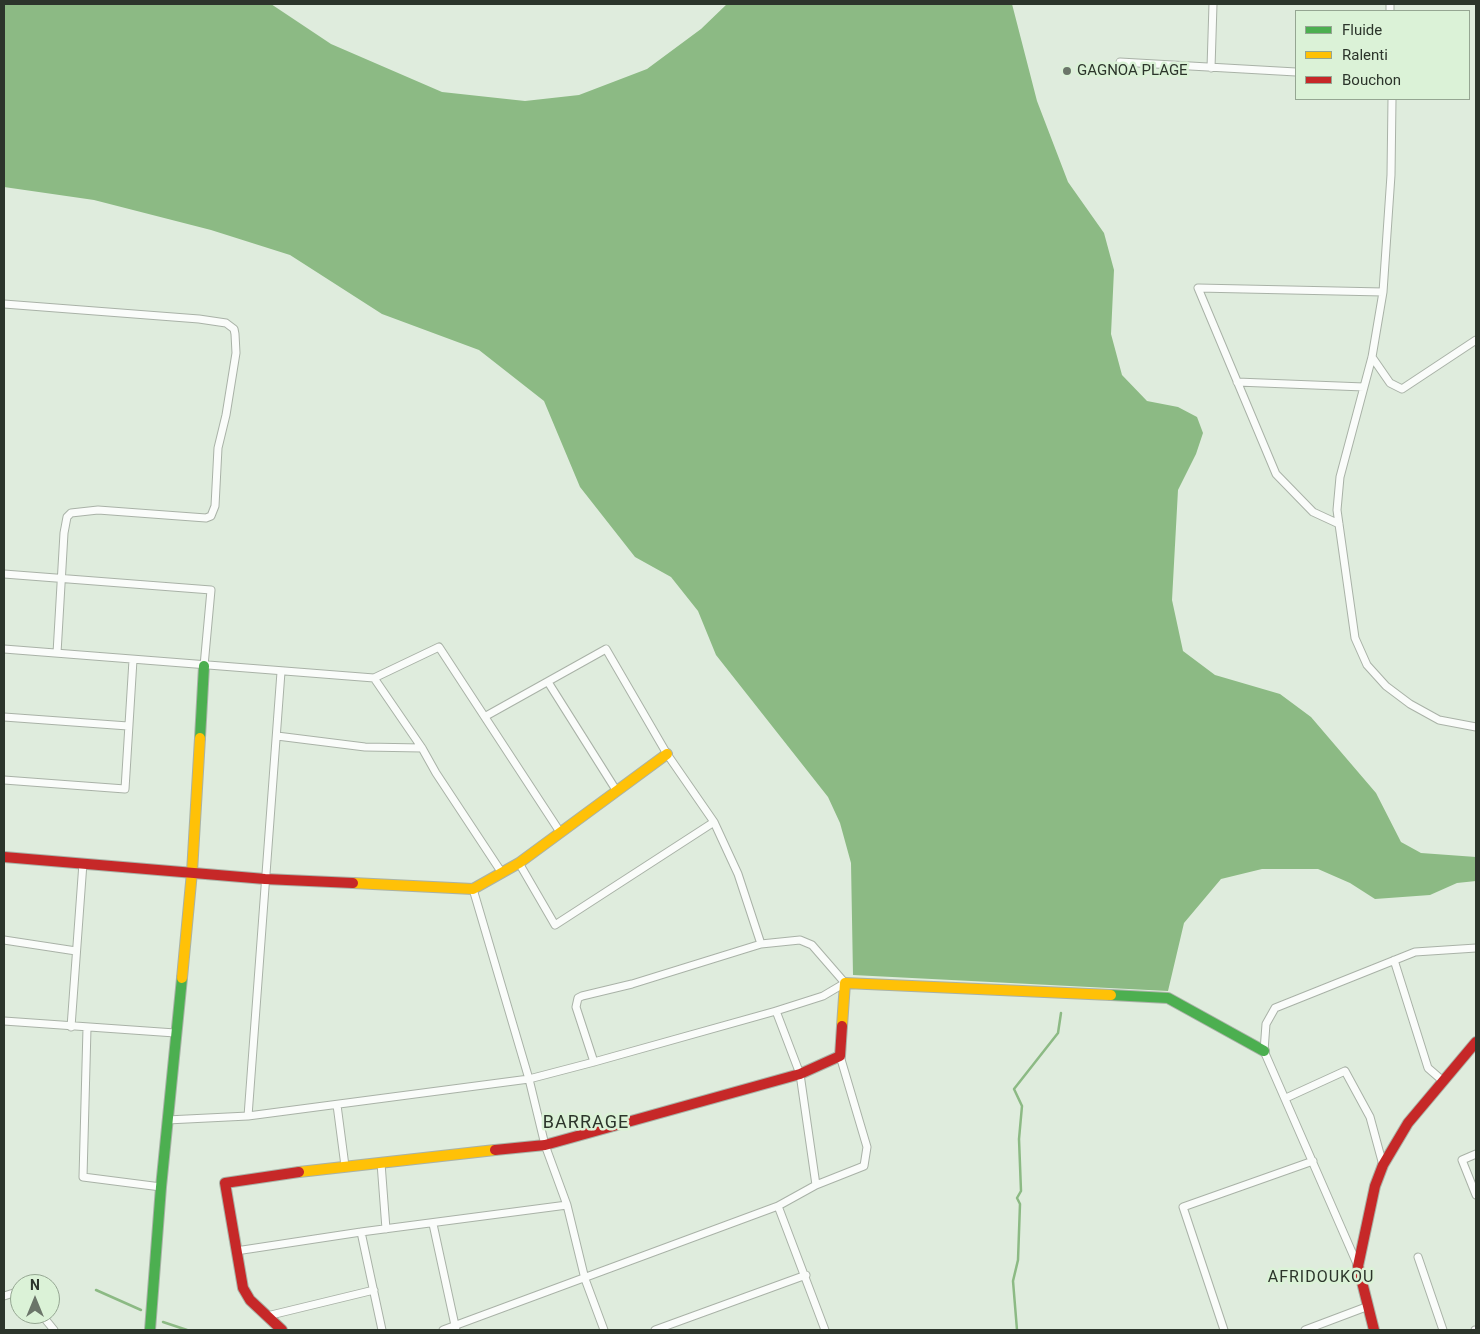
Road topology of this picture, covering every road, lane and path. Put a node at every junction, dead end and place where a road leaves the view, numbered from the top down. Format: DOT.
graph roads {
  1 [pos="1213,4"];
  2 [pos="1120,62"];
  3 [pos="1211,68"];
  4 [pos="1295,72"];
  5 [pos="1392,100"];
  6 [pos="1384,292"];
  7 [pos="4,304"];
  8 [pos="1476,340"];
  9 [pos="1372,357"];
  10 [pos="1237,382"];
  11 [pos="1364,388"];
  12 [pos="1339,524"];
  13 [pos="4,574"];
  14 [pos="60,578"];
  15 [pos="4,649"];
  16 [pos="58,653"];
  17 [pos="133,660"];
  18 [pos="204,666"];
  19 [pos="281,672"];
  20 [pos="374,678"];
  21 [pos="548,682"];
  22 [pos="486,716"];
  23 [pos="4,717"];
  24 [pos="128,726"];
  25 [pos="1476,727"];
  26 [pos="277,736"];
  27 [pos="422,748"];
  28 [pos="667,754"];
  29 [pos="4,780"];
  30 [pos="616,790"];
  31 [pos="714,822"];
  32 [pos="560,832"];
  33 [pos="4,856"];
  34 [pos="83,863"];
  35 [pos="519,863"];
  36 [pos="192,872"];
  37 [pos="502,873"];
  38 [pos="265,879"];
  39 [pos="473,889"];
  40 [pos="4,940"];
  41 [pos="761,944"];
  42 [pos="1476,948"];
  43 [pos="76,951"];
  44 [pos="1394,960"];
  45 [pos="844,984"];
  46 [pos="776,1011"];
  47 [pos="4,1022"];
  48 [pos="71,1028"];
  49 [pos="87,1028"];
  50 [pos="175,1033"];
  51 [pos="1476,1042"];
  52 [pos="1264,1051"];
  53 [pos="840,1056"];
  54 [pos="594,1062"];
  55 [pos="800,1074"];
  56 [pos="529,1079"];
  57 [pos="1444,1081"];
  58 [pos="1286,1098"];
  59 [pos="337,1105"];
  60 [pos="248,1116"];
  61 [pos="167,1120"];
  62 [pos="546,1145"];
  63 [pos="1476,1154"];
  64 [pos="1313,1161"];
  65 [pos="381,1163"];
  66 [pos="1383,1165"];
  67 [pos="345,1166"];
  68 [pos="816,1185"];
  69 [pos="161,1187"];
  70 [pos="1476,1195"];
  71 [pos="567,1205"];
  72 [pos="778,1206"];
  73 [pos="433,1224"];
  74 [pos="386,1229"];
  75 [pos="361,1232"];
  76 [pos="236,1251"];
  77 [pos="1418,1257"];
  78 [pos="1358,1266"];
  79 [pos="806,1275"];
  80 [pos="585,1278"];
  81 [pos="374,1290"];
  82 [pos="1366,1306"];
  83 [pos="267,1316"];
  84 [pos="675,1327"];
  85 [pos="455,1329"];
  86 [pos="150,1330"];
  87 [pos="282,1330"];
  88 [pos="382,1330"];
  89 [pos="443,1330"];
  90 [pos="604,1330"];
  91 [pos="656,1330"];
  92 [pos="825,1330"];
  93 [pos="1224,1330"];
  94 [pos="1305,1330"];
  95 [pos="1374,1330"];
  96 [pos="1443,1330"];
  1 -- 3 [label="street"];
  2 -- 3 [label="street"];
  3 -- 4 [label="street"];
  5 -- 6 [label="street"];
  6 -- 9 [label="street"];
  6 -- 10 [label="street"];
  7 -- 14 [label="street"];
  8 -- 9 [label="street"];
  9 -- 11 [label="street"];
  10 -- 11 [label="street"];
  10 -- 12 [label="street"];
  11 -- 12 [label="street"];
  12 -- 25 [label="street"];
  13 -- 14 [label="street"];
  14 -- 16 [label="street"];
  14 -- 18 [label="street"];
  15 -- 16 [label="street"];
  16 -- 17 [label="street"];
  17 -- 18 [label="street"];
  17 -- 24 [label="street"];
  18 -- 19 [label="street"];
  18 -- 36 [label="street"];
  19 -- 20 [label="street"];
  19 -- 26 [label="street"];
  20 -- 22 [label="street"];
  20 -- 27 [label="street"];
  21 -- 22 [label="street"];
  21 -- 28 [label="street"];
  21 -- 30 [label="street"];
  22 -- 32 [label="street"];
  23 -- 24 [label="street"];
  24 -- 29 [label="street"];
  26 -- 27 [label="street"];
  26 -- 38 [label="street"];
  27 -- 37 [label="street"];
  28 -- 30 [label="street"];
  28 -- 31 [label="street"];
  30 -- 32 [label="street"];
  31 -- 35 [label="street"];
  31 -- 41 [label="street"];
  32 -- 35 [label="street"];
  33 -- 34 [label="street"];
  34 -- 36 [label="street"];
  34 -- 43 [label="street"];
  35 -- 37 [label="street"];
  36 -- 38 [label="street"];
  36 -- 50 [label="street"];
  37 -- 39 [label="street"];
  38 -- 39 [label="street"];
  38 -- 60 [label="street"];
  39 -- 56 [label="street"];
  40 -- 43 [label="street"];
  41 -- 45 [label="street"];
  41 -- 54 [label="street"];
  42 -- 44 [label="street"];
  43 -- 48 [label="street"];
  44 -- 52 [label="street"];
  44 -- 57 [label="street"];
  45 -- 46 [label="street"];
  45 -- 52 [label="street"];
  45 -- 53 [label="street"];
  46 -- 54 [label="street"];
  46 -- 55 [label="street"];
  47 -- 48 [label="street"];
  48 -- 49 [label="street"];
  49 -- 50 [label="street"];
  49 -- 69 [label="street"];
  50 -- 61 [label="street"];
  51 -- 57 [label="street"];
  52 -- 58 [label="street"];
  53 -- 55 [label="street"];
  53 -- 68 [label="street"];
  54 -- 56 [label="street"];
  55 -- 62 [label="street"];
  55 -- 68 [label="street"];
  56 -- 59 [label="street"];
  56 -- 62 [label="street"];
  57 -- 66 [label="street"];
  58 -- 64 [label="street"];
  58 -- 66 [label="street"];
  59 -- 60 [label="street"];
  59 -- 67 [label="street"];
  60 -- 61 [label="street"];
  61 -- 69 [label="street"];
  62 -- 65 [label="street"];
  62 -- 71 [label="street"];
  63 -- 70 [label="street"];
  64 -- 78 [label="street"];
  64 -- 93 [label="street"];
  65 -- 67 [label="street"];
  65 -- 74 [label="street"];
  66 -- 78 [label="street"];
  67 -- 76 [label="street"];
  68 -- 72 [label="street"];
  69 -- 86 [label="street"];
  71 -- 73 [label="street"];
  71 -- 80 [label="street"];
  72 -- 79 [label="street"];
  72 -- 80 [label="street"];
  73 -- 74 [label="street"];
  73 -- 85 [label="street"];
  74 -- 75 [label="street"];
  75 -- 76 [label="street"];
  75 -- 81 [label="street"];
  76 -- 83 [label="street"];
  77 -- 96 [label="street"];
  78 -- 82 [label="street"];
  79 -- 84 [label="street"];
  79 -- 92 [label="street"];
  80 -- 85 [label="street"];
  80 -- 90 [label="street"];
  81 -- 83 [label="street"];
  81 -- 88 [label="street"];
  82 -- 94 [label="street"];
  82 -- 95 [label="street"];
  83 -- 87 [label="street"];
  84 -- 91 [label="street"];
  85 -- 89 [label="street"];
}
